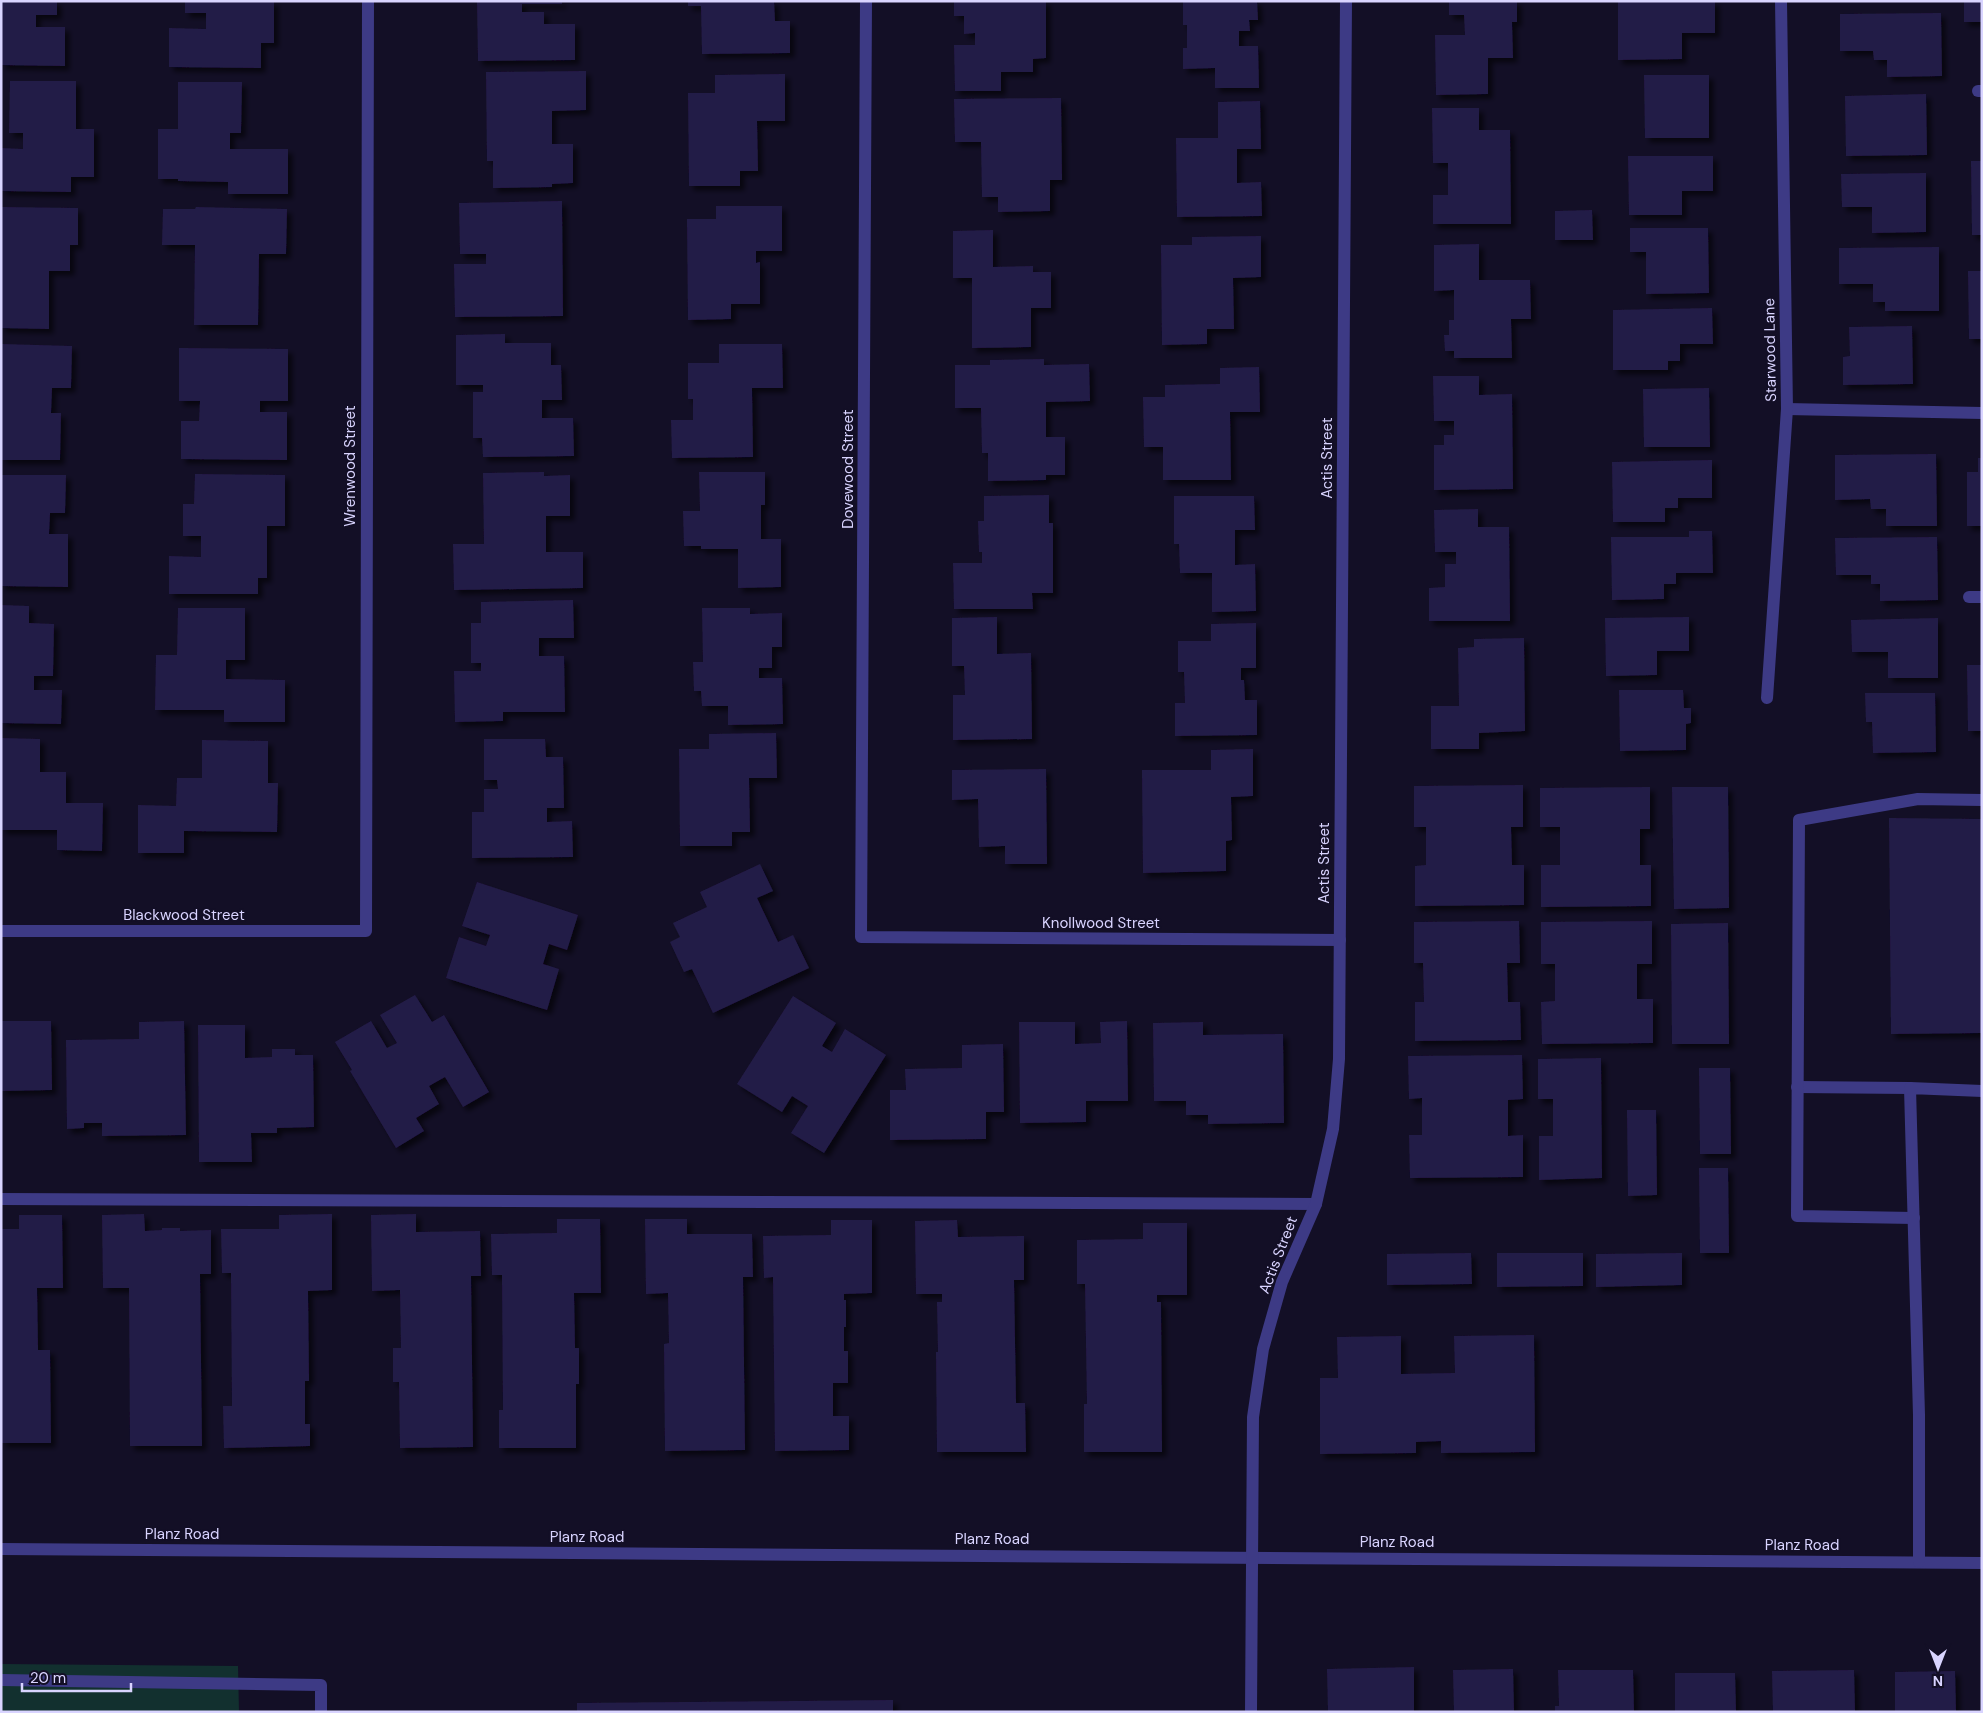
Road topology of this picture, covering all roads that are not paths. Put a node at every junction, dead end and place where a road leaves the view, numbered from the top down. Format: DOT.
graph roads {
  1 [pos="368,1"];
  2 [pos="866,1"];
  3 [pos="1346,1"];
  4 [pos="1781,1"];
  5 [pos="1787,409"];
  6 [pos="1982,413"];
  7 [pos="1767,698"];
  8 [pos="1982,800"];
  9 [pos="1,930"];
  10 [pos="366,932"];
  11 [pos="861,938"];
  12 [pos="1340,940"];
  13 [pos="1797,1087"];
  14 [pos="1910,1088"];
  15 [pos="1982,1091"];
  16 [pos="1,1199"];
  17 [pos="1316,1204"];
  18 [pos="1914,1218"];
  19 [pos="1,1548"];
  20 [pos="1251,1558"];
  21 [pos="1920,1562"];
  22 [pos="1982,1563"];
  23 [pos="1,1680"];
  24 [pos="321,1712"];
  25 [pos="1252,1712"];
  1 -- 10 [label="street, Wrenwood Street"];
  2 -- 11 [label="street, Dovewood Street"];
  3 -- 12 [label="street, Actis Street"];
  4 -- 5 [label="street, Starwood Lane"];
  5 -- 6 [label="street"];
  5 -- 7 [label="street, Starwood Lane"];
  8 -- 13 [label="street"];
  9 -- 10 [label="street, Blackwood Street"];
  11 -- 12 [label="street, Knollwood Street"];
  12 -- 17 [label="street, Actis Street"];
  13 -- 14 [label="street"];
  13 -- 18 [label="street"];
  14 -- 15 [label="street"];
  14 -- 18 [label="street"];
  16 -- 17 [label="street"];
  17 -- 20 [label="street, Actis Street"];
  18 -- 21 [label="street"];
  19 -- 20 [label="street, Planz Road"];
  20 -- 21 [label="street, Planz Road"];
  20 -- 25 [label="street, Actis Street"];
  21 -- 22 [label="street, Planz Road"];
  23 -- 24 [label="street"];
}
